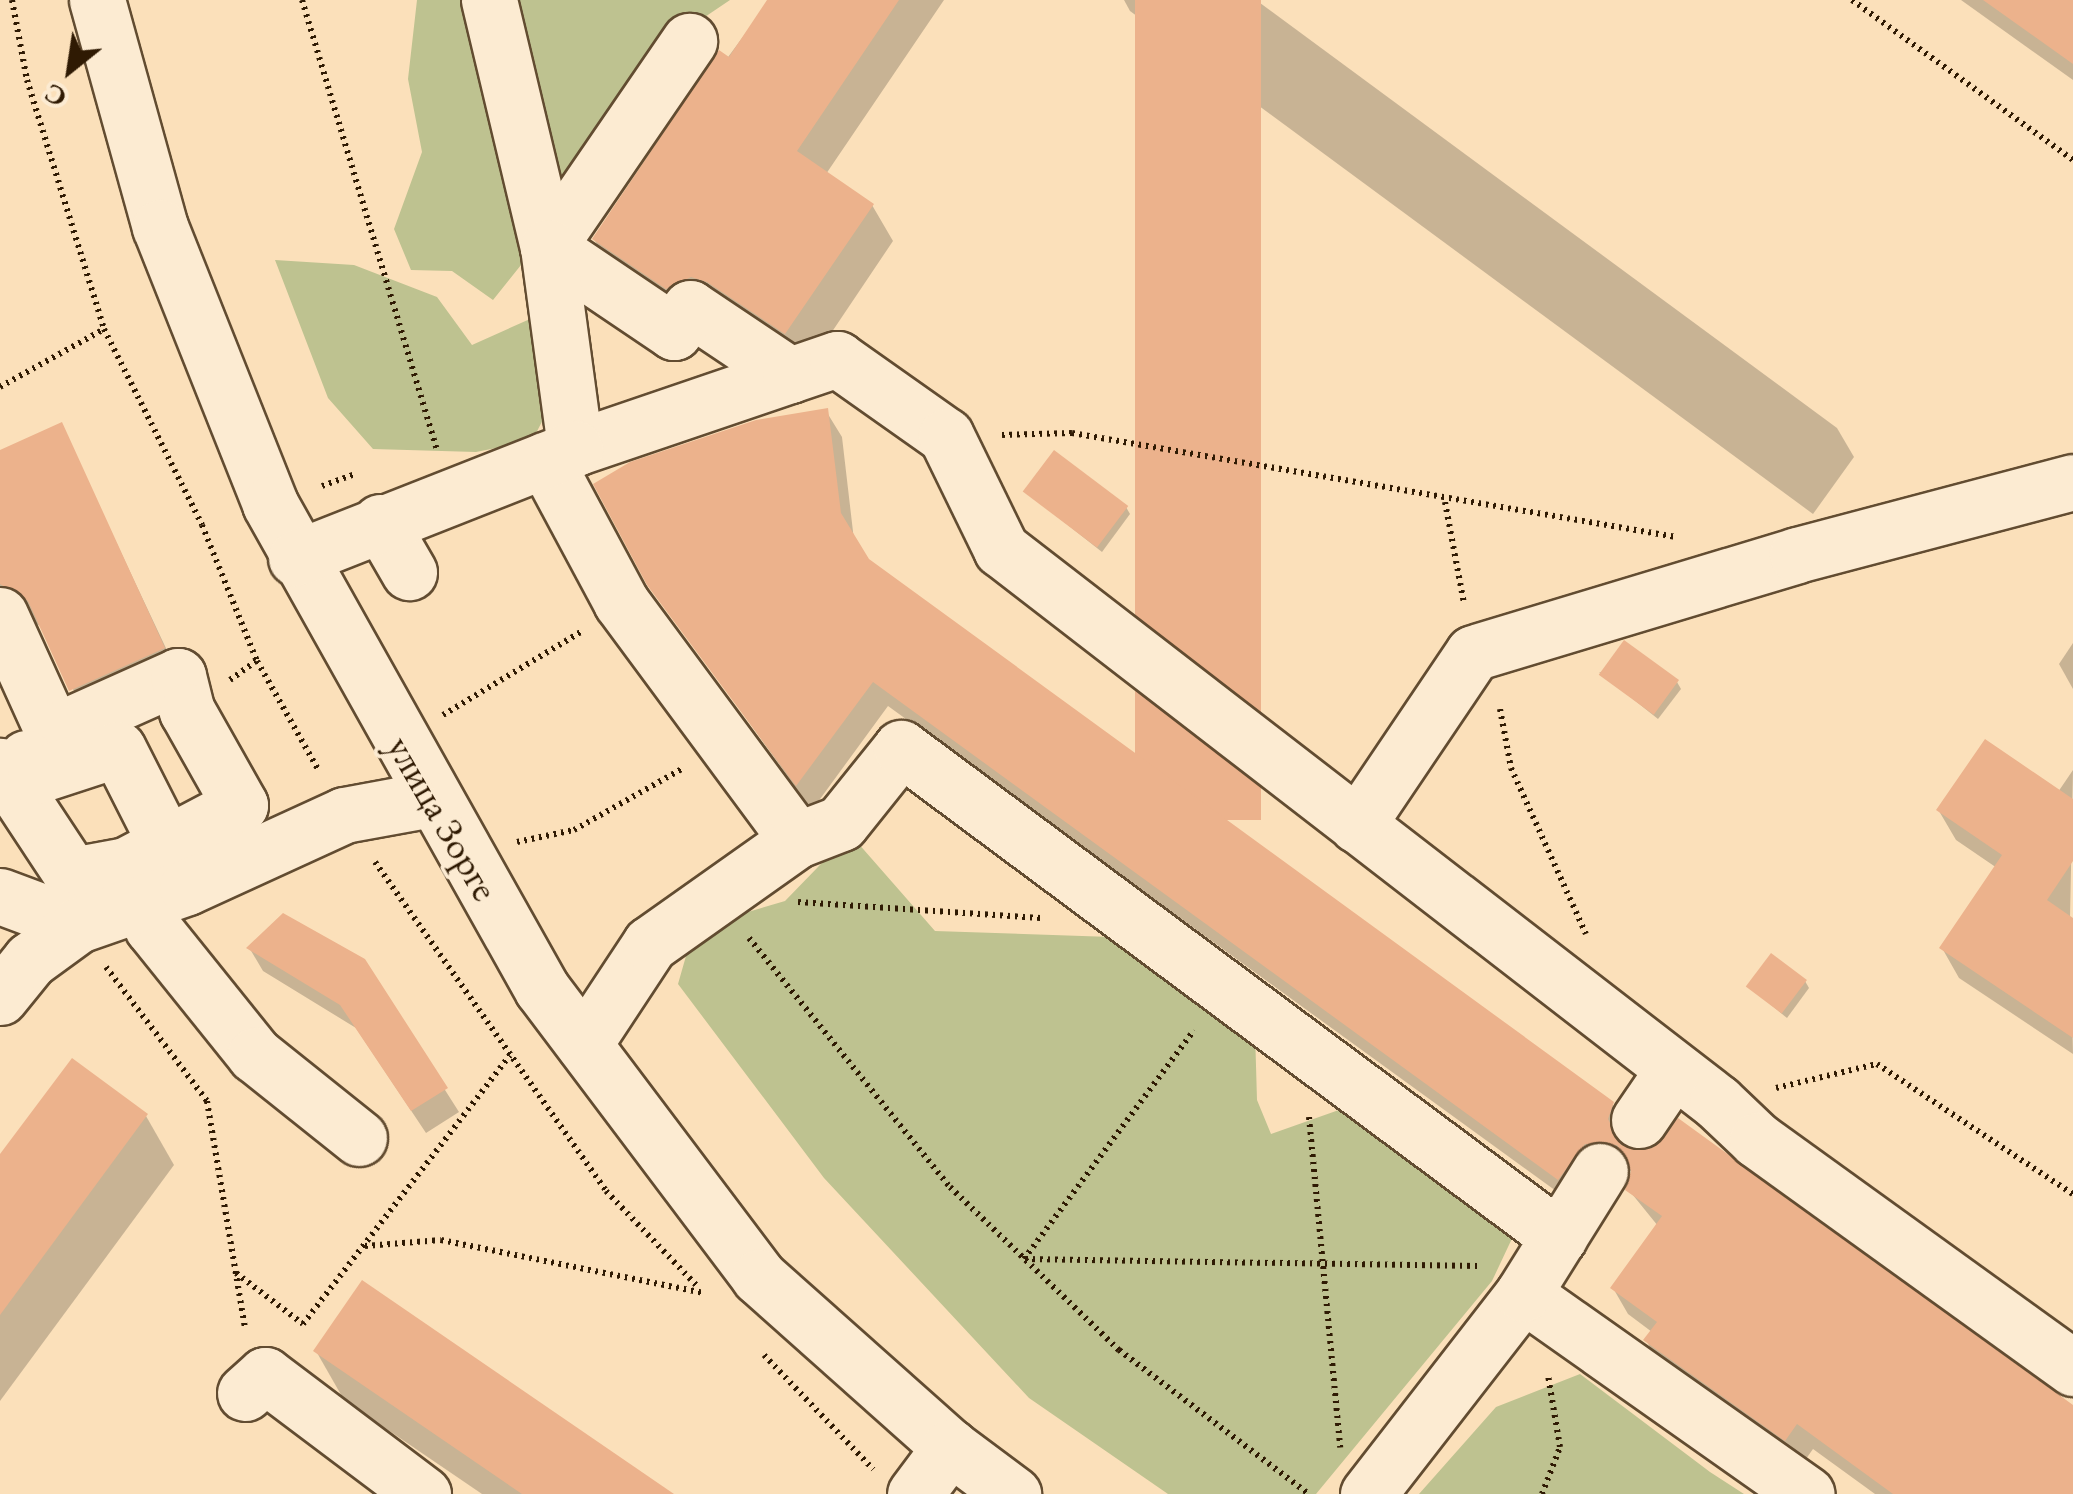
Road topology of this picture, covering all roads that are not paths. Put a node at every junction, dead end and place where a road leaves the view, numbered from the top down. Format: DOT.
graph roads {
  1 [pos="97,0"];
  2 [pos="489,0"];
  3 [pos="689,41"];
  4 [pos="548,247"];
  5 [pos="790,376"];
  6 [pos="560,454"];
  7 [pos="2073,482"];
  8 [pos="380,522"];
  9 [pos="296,558"];
  10 [pos="408,572"];
  11 [pos="0,615"];
  12 [pos="0,701"];
  13 [pos="0,766"];
  14 [pos="444,821"];
  15 [pos="1357,825"];
  16 [pos="797,840"];
  17 [pos="166,877"];
  18 [pos="0,896"];
  19 [pos="78,924"];
  20 [pos="0,998"];
  21 [pos="584,1044"];
  22 [pos="1672,1073"];
  23 [pos="1639,1120"];
  24 [pos="359,1138"];
  25 [pos="1600,1171"];
  26 [pos="1540,1266"];
  27 [pos="2073,1368"];
  28 [pos="253,1377"];
  29 [pos="950,1447"];
  30 [pos="1354,1475"];
  31 [pos="423,1494"];
  32 [pos="915,1494"];
  33 [pos="1014,1494"];
  34 [pos="1806,1494"];
  1 -- 9 [label="street, улица Зорге"];
  2 -- 4 [label="street"];
  3 -- 4 [label="street"];
  4 -- 5 [label="street"];
  4 -- 6 [label="street"];
  5 -- 6 [label="street"];
  5 -- 15 [label="street"];
  6 -- 8 [label="street"];
  6 -- 16 [label="street"];
  7 -- 15 [label="street"];
  8 -- 9 [label="street"];
  8 -- 10 [label="street"];
  9 -- 14 [label="street, улица Зорге"];
  11 -- 17 [label="street"];
  12 -- 17 [label="street"];
  13 -- 17 [label="street"];
  14 -- 17 [label="street"];
  14 -- 21 [label="street, улица Зорге"];
  15 -- 22 [label="street"];
  16 -- 21 [label="street"];
  16 -- 26 [label="street"];
  17 -- 19 [label="street"];
  17 -- 24 [label="street"];
  18 -- 19 [label="street"];
  19 -- 20 [label="street"];
  21 -- 29 [label="street, улица Зорге"];
  22 -- 23 [label="street"];
  22 -- 27 [label="street"];
  25 -- 26 [label="street"];
  26 -- 30 [label="street"];
  26 -- 34 [label="street"];
  28 -- 31 [label="street"];
  29 -- 32 [label="street"];
  29 -- 33 [label="street, улица Зорге"];
}
